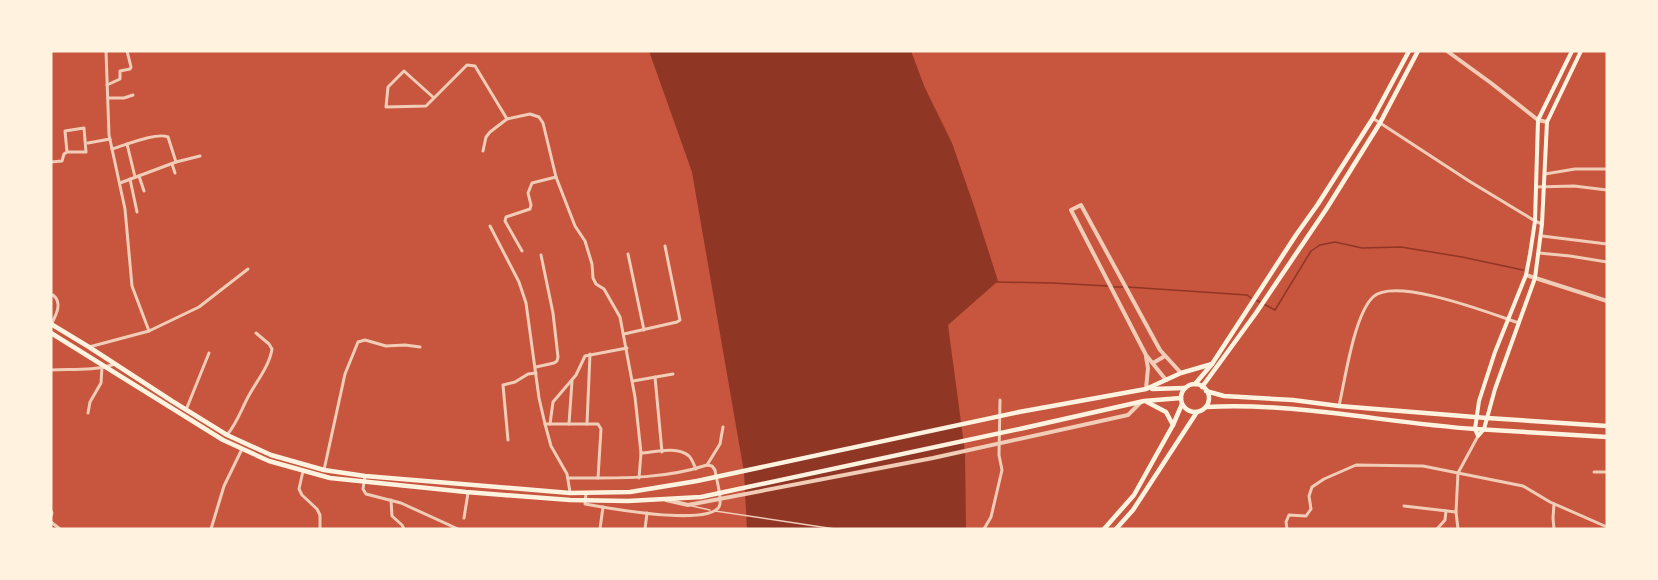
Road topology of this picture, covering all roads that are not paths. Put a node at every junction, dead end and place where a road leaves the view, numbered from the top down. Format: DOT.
graph roads {
  1 [pos="106,51"];
  2 [pos="127,51"];
  3 [pos="1409,51"];
  4 [pos="1418,51"];
  5 [pos="1447,51"];
  6 [pos="1572,51"];
  7 [pos="1581,51"];
  8 [pos="107,85"];
  9 [pos="133,95"];
  10 [pos="108,98"];
  11 [pos="434,98"];
  12 [pos="1372,118"];
  13 [pos="507,119"];
  14 [pos="1538,120"];
  15 [pos="1547,122"];
  16 [pos="1378,125"];
  17 [pos="110,139"];
  18 [pos="88,143"];
  19 [pos="127,144"];
  20 [pos="112,149"];
  21 [pos="483,151"];
  22 [pos="67,152"];
  23 [pos="200,156"];
  24 [pos="51,162"];
  25 [pos="174,163"];
  26 [pos="1607,169"];
  27 [pos="175,174"];
  28 [pos="1545,174"];
  29 [pos="137,176"];
  30 [pos="556,177"];
  31 [pos="130,179"];
  32 [pos="120,183"];
  33 [pos="1536,187"];
  34 [pos="1545,187"];
  35 [pos="1607,190"];
  36 [pos="144,191"];
  37 [pos="137,212"];
  38 [pos="1534,221"];
  39 [pos="1542,224"];
  40 [pos="490,226"];
  41 [pos="1542,236"];
  42 [pos="1607,244"];
  43 [pos="665,246"];
  44 [pos="522,251"];
  45 [pos="1539,253"];
  46 [pos="628,254"];
  47 [pos="541,255"];
  48 [pos="1607,262"];
  49 [pos="248,268"];
  50 [pos="1526,275"];
  51 [pos="1535,278"];
  52 [pos="53,295"];
  53 [pos="1607,301"];
  54 [pos="1509,319"];
  55 [pos="1519,323"];
  56 [pos="51,325"];
  57 [pos="644,330"];
  58 [pos="149,331"];
  59 [pos="51,333"];
  60 [pos="256,333"];
  61 [pos="624,335"];
  62 [pos="89,347"];
  63 [pos="420,347"];
  64 [pos="627,348"];
  65 [pos="209,353"];
  66 [pos="590,354"];
  67 [pos="1146,355"];
  68 [pos="1164,356"];
  69 [pos="1153,363"];
  70 [pos="115,364"];
  71 [pos="1212,364"];
  72 [pos="104,367"];
  73 [pos="536,367"];
  74 [pos="51,370"];
  75 [pos="536,373"];
  76 [pos="1181,373"];
  77 [pos="673,374"];
  78 [pos="655,377"];
  79 [pos="572,380"];
  80 [pos="1167,380"];
  81 [pos="633,381"];
  82 [pos="1195,384"];
  83 [pos="1185,388"];
  84 [pos="1143,389"];
  85 [pos="1204,389"];
  86 [pos="1181,398"];
  87 [pos="1000,400"];
  88 [pos="1142,401"];
  89 [pos="1182,404"];
  90 [pos="1339,406"];
  91 [pos="1206,407"];
  92 [pos="186,410"];
  93 [pos="1197,412"];
  94 [pos="88,413"];
  95 [pos="1476,417"];
  96 [pos="1487,418"];
  97 [pos="545,424"];
  98 [pos="550,424"];
  99 [pos="569,424"];
  100 [pos="587,424"];
  101 [pos="1173,425"];
  102 [pos="1607,426"];
  103 [pos="723,427"];
  104 [pos="1475,429"];
  105 [pos="1484,429"];
  106 [pos="227,435"];
  107 [pos="1478,436"];
  108 [pos="1607,437"];
  109 [pos="508,440"];
  110 [pos="242,448"];
  111 [pos="662,452"];
  112 [pos="641,453"];
  113 [pos="707,465"];
  114 [pos="696,469"];
  115 [pos="324,470"];
  116 [pos="303,471"];
  117 [pos="1594,472"];
  118 [pos="1607,472"];
  119 [pos="1458,473"];
  120 [pos="365,476"];
  121 [pos="568,478"];
  122 [pos="598,478"];
  123 [pos="639,478"];
  124 [pos="364,482"];
  125 [pos="468,492"];
  126 [pos="570,493"];
  127 [pos="585,493"];
  128 [pos="662,499"];
  129 [pos="702,499"];
  130 [pos="392,500"];
  131 [pos="585,501"];
  132 [pos="1554,504"];
  133 [pos="688,505"];
  134 [pos="603,507"];
  135 [pos="1404,507"];
  136 [pos="51,511"];
  137 [pos="1446,511"];
  138 [pos="1456,512"];
  139 [pos="647,513"];
  140 [pos="51,516"];
  141 [pos="464,518"];
  142 [pos="51,522"];
  143 [pos="1607,527"];
  144 [pos="60,529"];
  145 [pos="211,529"];
  146 [pos="320,529"];
  147 [pos="404,529"];
  148 [pos="458,529"];
  149 [pos="600,529"];
  150 [pos="645,529"];
  151 [pos="835,529"];
  152 [pos="984,529"];
  153 [pos="1104,529"];
  154 [pos="1116,529"];
  155 [pos="1287,529"];
  156 [pos="1437,529"];
  157 [pos="1458,529"];
  158 [pos="1554,529"];
  1 -- 8 [label="street"];
  2 -- 8 [label="street"];
  3 -- 12 [label="main road"];
  4 -- 16 [label="main road"];
  5 -- 14 [label="street"];
  6 -- 14 [label="main road"];
  7 -- 15 [label="main road"];
  8 -- 10 [label="street"];
  9 -- 10 [label="street"];
  10 -- 17 [label="street"];
  11 -- 11 [label="street"];
  11 -- 13 [label="street"];
  12 -- 16 [label="street"];
  12 -- 71 [label="main road"];
  13 -- 21 [label="street"];
  13 -- 30 [label="street"];
  14 -- 15 [label="street"];
  14 -- 33 [label="main road"];
  15 -- 28 [label="main road"];
  16 -- 38 [label="street"];
  16 -- 85 [label="main road"];
  17 -- 18 [label="street"];
  17 -- 20 [label="street"];
  19 -- 20 [label="street"];
  19 -- 25 [label="street"];
  19 -- 29 [label="street"];
  20 -- 32 [label="street"];
  22 -- 22 [label="street"];
  22 -- 24 [label="street"];
  23 -- 25 [label="street"];
  25 -- 27 [label="street"];
  25 -- 29 [label="street"];
  26 -- 28 [label="street"];
  28 -- 34 [label="main road"];
  29 -- 31 [label="street"];
  29 -- 36 [label="street"];
  30 -- 44 [label="street"];
  30 -- 61 [label="street"];
  31 -- 32 [label="street"];
  31 -- 37 [label="street"];
  32 -- 58 [label="street"];
  33 -- 34 [label="street"];
  33 -- 38 [label="main road"];
  34 -- 35 [label="street"];
  34 -- 39 [label="main road"];
  38 -- 39 [label="street"];
  38 -- 50 [label="main road"];
  39 -- 41 [label="main road"];
  40 -- 73 [label="street"];
  41 -- 42 [label="street"];
  41 -- 45 [label="main road"];
  43 -- 57 [label="street"];
  45 -- 48 [label="street"];
  45 -- 51 [label="main road"];
  46 -- 57 [label="street"];
  47 -- 73 [label="street"];
  49 -- 58 [label="street"];
  50 -- 51 [label="street"];
  50 -- 54 [label="main road"];
  51 -- 53 [label="street"];
  51 -- 55 [label="main road"];
  52 -- 56 [label="street"];
  54 -- 55 [label="street"];
  54 -- 90 [label="street"];
  54 -- 95 [label="main road"];
  55 -- 96 [label="main road"];
  56 -- 62 [label="main road"];
  57 -- 61 [label="street"];
  58 -- 62 [label="street"];
  59 -- 72 [label="main road"];
  60 -- 106 [label="street"];
  61 -- 64 [label="street"];
  62 -- 70 [label="main road"];
  63 -- 115 [label="street"];
  64 -- 66 [label="street"];
  64 -- 81 [label="street"];
  65 -- 92 [label="street"];
  66 -- 79 [label="street"];
  66 -- 100 [label="street"];
  67 -- 68 [label="street"];
  67 -- 69 [label="street"];
  67 -- 84 [label="street"];
  68 -- 69 [label="street"];
  68 -- 76 [label="street"];
  69 -- 80 [label="street"];
  70 -- 72 [label="street"];
  70 -- 92 [label="main road"];
  71 -- 76 [label="main road"];
  71 -- 82 [label="main road"];
  72 -- 74 [label="street"];
  72 -- 94 [label="street"];
  72 -- 110 [label="main road"];
  73 -- 75 [label="street"];
  75 -- 97 [label="street"];
  75 -- 109 [label="street"];
  76 -- 80 [label="main road"];
  77 -- 78 [label="street"];
  78 -- 81 [label="street"];
  78 -- 111 [label="street"];
  79 -- 98 [label="street"];
  79 -- 99 [label="street"];
  80 -- 84 [label="main road"];
  81 -- 112 [label="street"];
  82 -- 83 [label="main road"];
  82 -- 85 [label="main road"];
  83 -- 84 [label="main road"];
  83 -- 86 [label="main road"];
  84 -- 127 [label="main road"];
  85 -- 90 [label="main road"];
  85 -- 91 [label="main road"];
  86 -- 88 [label="main road"];
  86 -- 89 [label="main road"];
  87 -- 152 [label="street"];
  88 -- 101 [label="main road"];
  88 -- 129 [label="main road"];
  88 -- 129 [label="street"];
  89 -- 93 [label="main road"];
  89 -- 101 [label="main road"];
  90 -- 95 [label="main road"];
  91 -- 93 [label="main road"];
  91 -- 104 [label="main road"];
  92 -- 106 [label="main road"];
  93 -- 154 [label="main road"];
  95 -- 96 [label="main road"];
  95 -- 104 [label="main road"];
  96 -- 102 [label="main road"];
  96 -- 105 [label="main road"];
  97 -- 98 [label="street"];
  97 -- 121 [label="street"];
  98 -- 99 [label="street"];
  99 -- 100 [label="street"];
  100 -- 122 [label="street"];
  101 -- 153 [label="main road"];
  103 -- 113 [label="street"];
  104 -- 105 [label="main road"];
  104 -- 107 [label="main road"];
  105 -- 107 [label="main road"];
  105 -- 108 [label="main road"];
  106 -- 115 [label="main road"];
  107 -- 119 [label="street"];
  110 -- 116 [label="main road"];
  110 -- 145 [label="street"];
  111 -- 112 [label="street"];
  111 -- 114 [label="street"];
  112 -- 123 [label="street"];
  113 -- 114 [label="street"];
  113 -- 139 [label="street"];
  114 -- 123 [label="street"];
  115 -- 120 [label="main road"];
  116 -- 124 [label="main road"];
  116 -- 146 [label="street"];
  117 -- 118 [label="street"];
  119 -- 132 [label="street"];
  119 -- 138 [label="street"];
  119 -- 155 [label="street"];
  120 -- 124 [label="street"];
  120 -- 126 [label="main road"];
  121 -- 122 [label="street"];
  121 -- 126 [label="street"];
  122 -- 123 [label="street"];
  124 -- 125 [label="main road"];
  124 -- 130 [label="street"];
  125 -- 131 [label="main road"];
  125 -- 141 [label="street"];
  126 -- 127 [label="main road"];
  127 -- 131 [label="street"];
  128 -- 129 [label="main road"];
  128 -- 131 [label="main road"];
  128 -- 133 [label="street"];
  129 -- 133 [label="street"];
  130 -- 147 [label="street"];
  130 -- 148 [label="street"];
  131 -- 134 [label="street"];
  132 -- 143 [label="street"];
  132 -- 158 [label="street"];
  133 -- 151 [label="lane"];
  134 -- 139 [label="street"];
  134 -- 149 [label="street"];
  135 -- 137 [label="street"];
  136 -- 140 [label="street"];
  137 -- 138 [label="street"];
  137 -- 156 [label="street"];
  138 -- 157 [label="street"];
  139 -- 150 [label="street"];
  142 -- 144 [label="street"];
}
